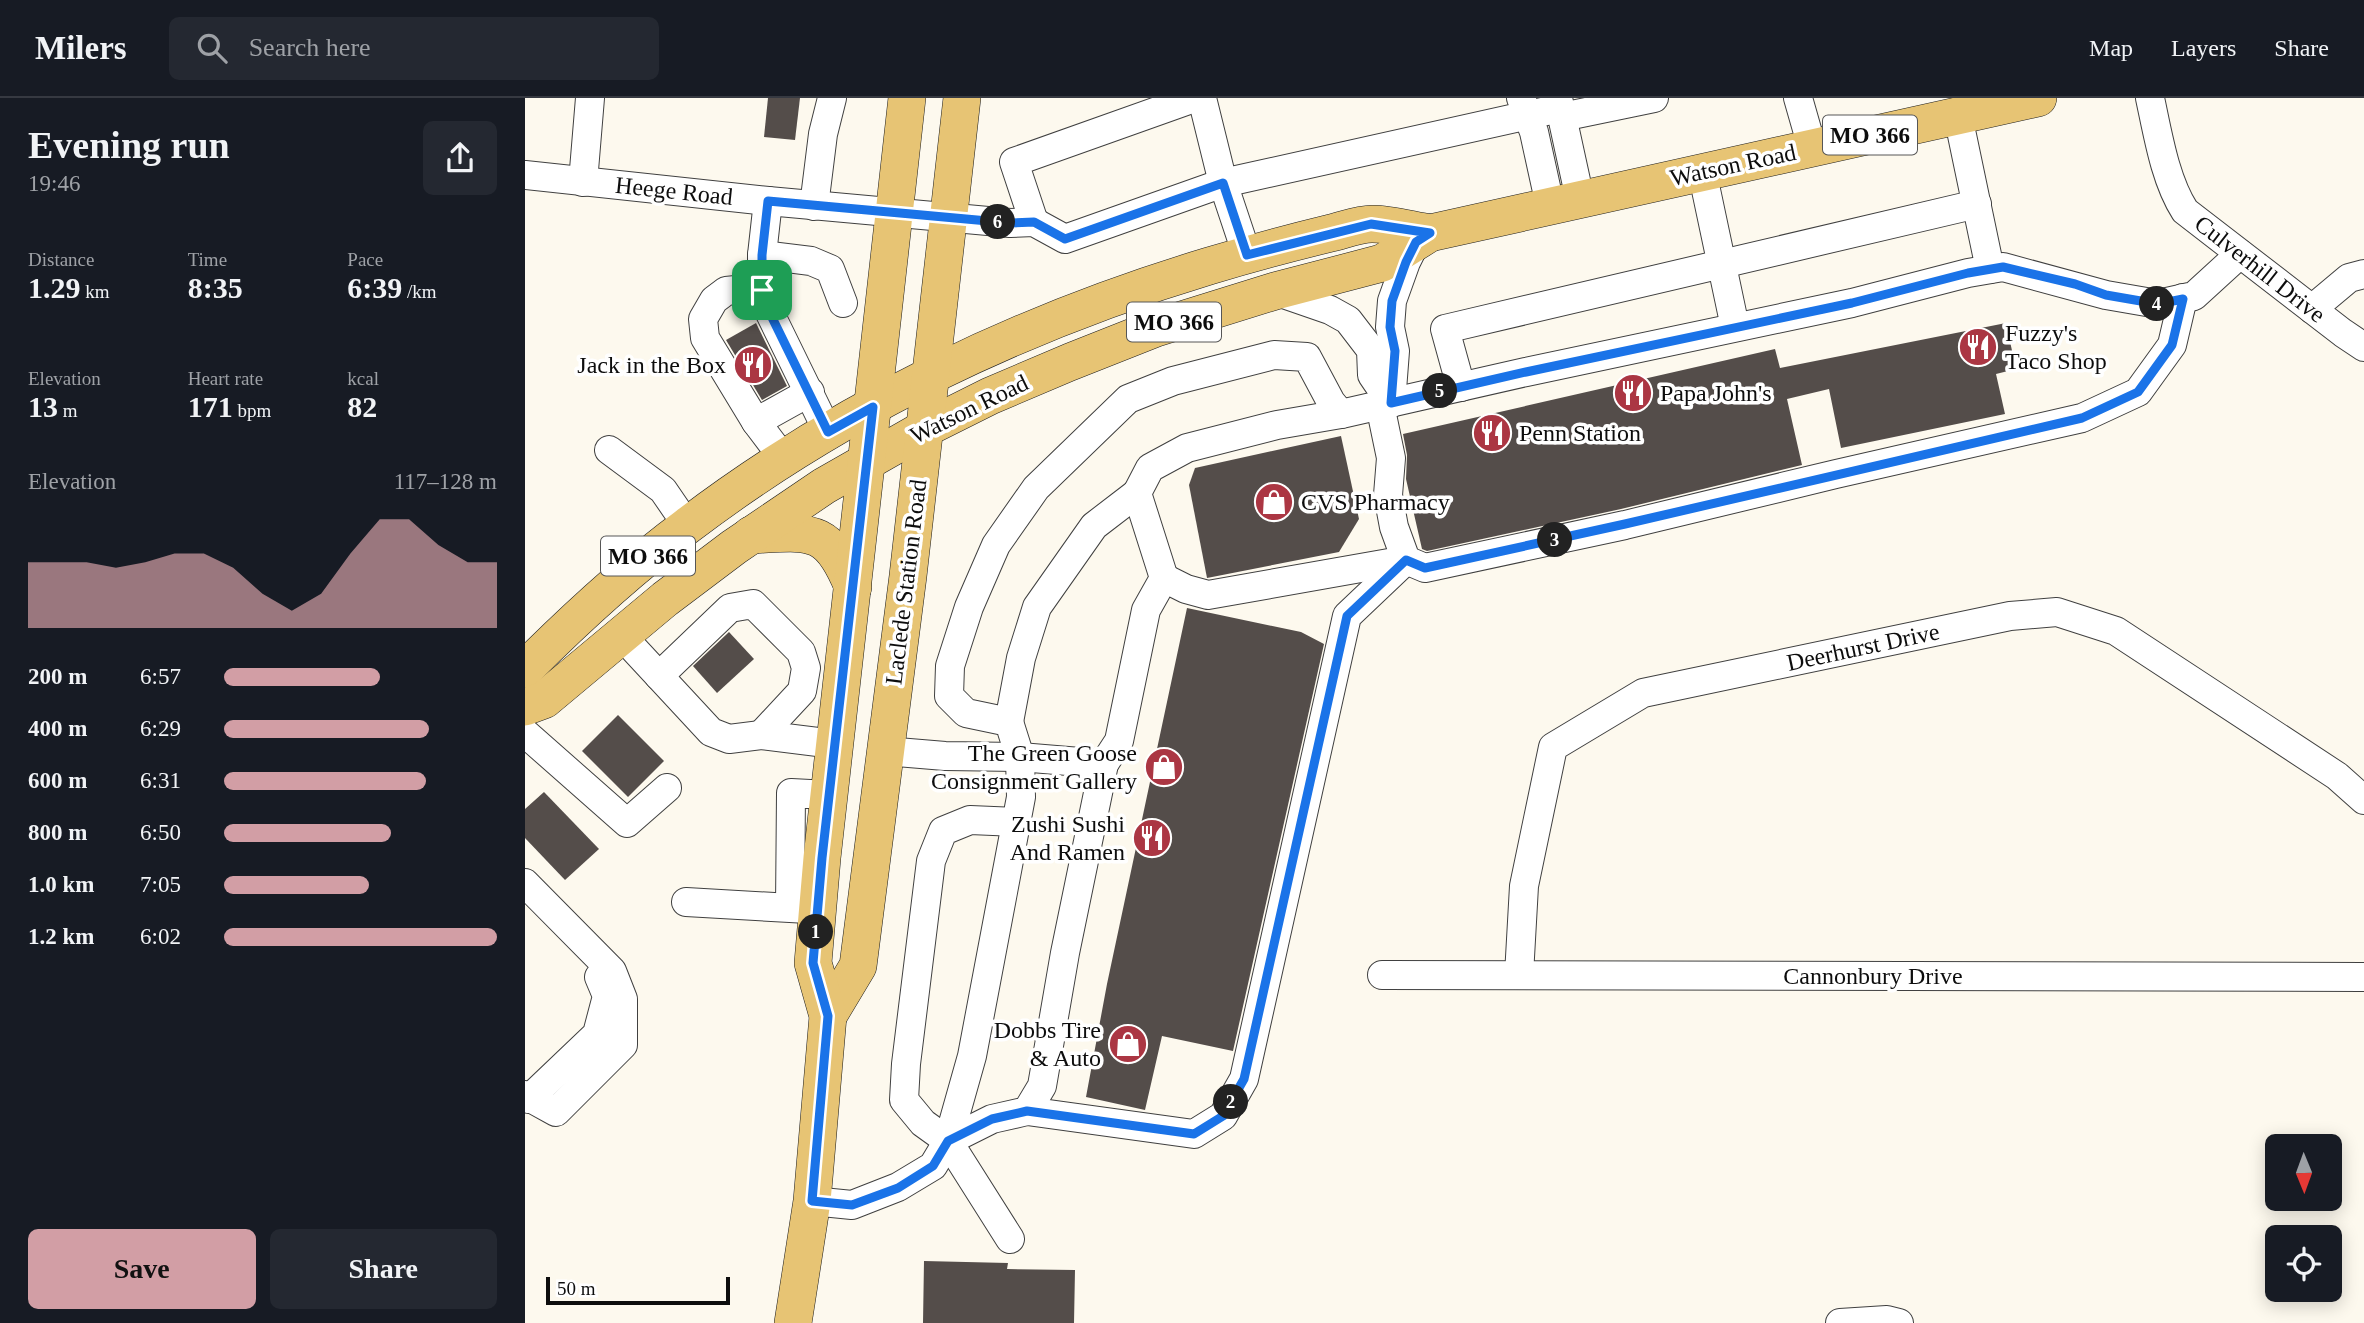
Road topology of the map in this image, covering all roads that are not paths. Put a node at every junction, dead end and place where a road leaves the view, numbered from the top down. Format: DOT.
graph roads {
  1 [pos="590,98"];
  2 [pos="832,98"];
  3 [pos="907,98"];
  4 [pos="962,98"];
  5 [pos="1193,98"];
  6 [pos="1202,98"];
  7 [pos="1654,98"];
  8 [pos="1798,98"];
  9 [pos="2038,98"];
  10 [pos="2150,98"];
  11 [pos="1524,106"];
  12 [pos="1560,107"];
  13 [pos="1958,116"];
  14 [pos="1812,147"];
  15 [pos="1702,171"];
  16 [pos="525,175"];
  17 [pos="583,182"];
  18 [pos="1223,183"];
  19 [pos="768,201"];
  20 [pos="1565,202"];
  21 [pos="1976,204"];
  22 [pos="814,206"];
  23 [pos="894,213"];
  24 [pos="948,218"];
  25 [pos="1034,222"];
  26 [pos="1423,237"];
  27 [pos="2240,254"];
  28 [pos="762,255"];
  29 [pos="1247,255"];
  30 [pos="1721,263"];
  31 [pos="1990,269"];
  32 [pos="2364,274"];
  33 [pos="762,290"];
  34 [pos="1275,291"];
  35 [pos="2183,299"];
  36 [pos="843,303"];
  37 [pos="2312,309"];
  38 [pos="1735,327"];
  39 [pos="2364,347"];
  40 [pos="930,377"];
  41 [pos="1461,387"];
  42 [pos="810,392"];
  43 [pos="1386,404"];
  44 [pos="873,407"];
  45 [pos="1341,414"];
  46 [pos="756,422"];
  47 [pos="924,429"];
  48 [pos="828,432"];
  49 [pos="609,450"];
  50 [pos="784,459"];
  51 [pos="867,461"];
  52 [pos="1137,493"];
  53 [pos="687,525"];
  54 [pos="751,535"];
  55 [pos="1406,560"];
  56 [pos="1164,578"];
  57 [pos="853,587"];
  58 [pos="621,635"];
  59 [pos="528,662"];
  60 [pos="659,676"];
  61 [pos="525,707"];
  62 [pos="1009,722"];
  63 [pos="525,733"];
  64 [pos="761,735"];
  65 [pos="834,744"];
  66 [pos="885,751"];
  67 [pos="1020,757"];
  68 [pos="1104,764"];
  69 [pos="667,788"];
  70 [pos="2364,800"];
  71 [pos="1017,822"];
  72 [pos="525,883"];
  73 [pos="686,902"];
  74 [pos="525,903"];
  75 [pos="804,908"];
  76 [pos="1382,975"];
  77 [pos="1519,975"];
  78 [pos="2364,977"];
  79 [pos="828,1016"];
  80 [pos="527,1097"];
  81 [pos="1027,1111"];
  82 [pos="948,1141"];
  83 [pos="812,1201"];
  84 [pos="1010,1239"];
  85 [pos="793,1323"];
  86 [pos="1840,1323"];
  87 [pos="1899,1323"];
  1 -- 17 [label="street"];
  2 -- 22 [label="street"];
  3 -- 23 [label="main road, Laclede Station Road"];
  4 -- 24 [label="main road, Laclede Station Road"];
  5 -- 25 [label="street"];
  6 -- 18 [label="street"];
  7 -- 12 [label="street"];
  8 -- 14 [label="street"];
  9 -- 13 [label="main road, Watson Road / MO 366"];
  10 -- 27 [label="street, Culverhill Drive"];
  11 -- 12 [label="street"];
  11 -- 18 [label="street"];
  11 -- 20 [label="street"];
  12 -- 20 [label="street"];
  13 -- 14 [label="main road, Watson Road / MO 366"];
  13 -- 21 [label="street"];
  14 -- 15 [label="main road, Watson Road / MO 366"];
  15 -- 20 [label="main road, Watson Road / MO 366"];
  15 -- 30 [label="street"];
  16 -- 17 [label="street, Heege Road"];
  17 -- 19 [label="street, Heege Road"];
  18 -- 25 [label="street"];
  18 -- 29 [label="street"];
  19 -- 22 [label="street, Heege Road"];
  19 -- 28 [label="street"];
  20 -- 26 [label="main road, Watson Road / MO 366"];
  21 -- 30 [label="street"];
  21 -- 31 [label="street"];
  22 -- 23 [label="street, Heege Road"];
  23 -- 24 [label="street, Heege Road"];
  23 -- 44 [label="main road, Laclede Station Road"];
  24 -- 25 [label="street, Heege Road"];
  24 -- 40 [label="main road, Laclede Station Road"];
  26 -- 29 [label="main road, Watson Road / MO 366"];
  26 -- 34 [label="main road, Watson Road / MO 366"];
  26 -- 43 [label="street"];
  27 -- 35 [label="street"];
  27 -- 37 [label="street, Culverhill Drive"];
  28 -- 33 [label="street"];
  28 -- 36 [label="street"];
  29 -- 40 [label="main road, Watson Road / MO 366"];
  30 -- 38 [label="street"];
  30 -- 41 [label="street"];
  31 -- 35 [label="street"];
  31 -- 38 [label="street"];
  32 -- 37 [label="street"];
  33 -- 42 [label="street"];
  33 -- 46 [label="street"];
  34 -- 43 [label="street"];
  34 -- 47 [label="main road, Watson Road / MO 366"];
  35 -- 55 [label="street"];
  37 -- 39 [label="street, Culverhill Drive"];
  38 -- 41 [label="street"];
  40 -- 44 [label="main road, Watson Road / MO 366"];
  40 -- 47 [label="main road, Laclede Station Road"];
  41 -- 43 [label="street"];
  42 -- 46 [label="street"];
  42 -- 48 [label="street"];
  43 -- 45 [label="street"];
  43 -- 55 [label="street"];
  44 -- 48 [label="main road, Watson Road / MO 366"];
  44 -- 51 [label="main road, Laclede Station Road"];
  45 -- 52 [label="street"];
  45 -- 62 [label="street"];
  46 -- 50 [label="street"];
  47 -- 51 [label="main road, Watson Road / MO 366"];
  47 -- 66 [label="main road, Laclede Station Road"];
  48 -- 50 [label="main road, Watson Road / MO 366"];
  49 -- 53 [label="street"];
  50 -- 53 [label="main road, Watson Road / MO 366"];
  51 -- 54 [label="main road, Watson Road / MO 366"];
  51 -- 57 [label="main road, Laclede Station Road"];
  52 -- 56 [label="street"];
  52 -- 62 [label="street"];
  53 -- 59 [label="main road, Watson Road / MO 366"];
  54 -- 57 [label="main road"];
  54 -- 58 [label="main road, Watson Road / MO 366"];
  55 -- 56 [label="street"];
  55 -- 81 [label="street"];
  56 -- 68 [label="street"];
  57 -- 65 [label="main road, Laclede Station Road"];
  58 -- 60 [label="street"];
  58 -- 61 [label="main road, Watson Road / MO 366"];
  60 -- 64 [label="street"];
  60 -- 64 [label="street"];
  62 -- 67 [label="street"];
  63 -- 69 [label="street"];
  64 -- 65 [label="street"];
  65 -- 75 [label="main road, Laclede Station Road"];
  66 -- 67 [label="street"];
  66 -- 79 [label="main road, Laclede Station Road"];
  67 -- 68 [label="street"];
  67 -- 71 [label="street"];
  68 -- 81 [label="street"];
  70 -- 77 [label="street, Deerhurst Drive"];
  71 -- 82 [label="street"];
  71 -- 82 [label="street"];
  72 -- 80 [label="street"];
  73 -- 75 [label="street"];
  74 -- 80 [label="street"];
  75 -- 79 [label="main road, Laclede Station Road"];
  76 -- 77 [label="street, Cannonbury Drive"];
  77 -- 78 [label="street, Cannonbury Drive"];
  79 -- 83 [label="main road, Laclede Station Road"];
  81 -- 82 [label="street"];
  82 -- 83 [label="street"];
  82 -- 84 [label="street"];
  83 -- 85 [label="main road, Laclede Station Road"];
  86 -- 87 [label="street"];
}
